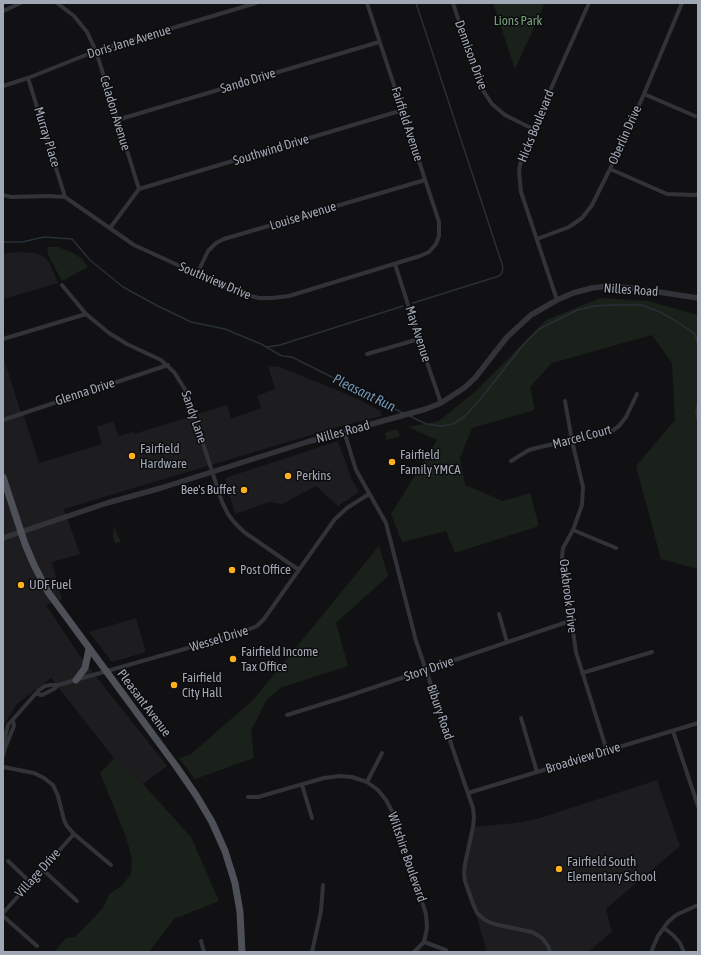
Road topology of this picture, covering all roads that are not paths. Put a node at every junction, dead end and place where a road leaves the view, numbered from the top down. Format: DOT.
graph roads {
  1 [pos="21,3"];
  2 [pos="57,3"];
  3 [pos="256,3"];
  4 [pos="367,3"];
  5 [pos="453,3"];
  6 [pos="589,3"];
  7 [pos="682,3"];
  8 [pos="3,11"];
  9 [pos="379,42"];
  10 [pos="96,51"];
  11 [pos="28,78"];
  12 [pos="3,86"];
  13 [pos="644,94"];
  14 [pos="403,110"];
  15 [pos="695,116"];
  16 [pos="118,120"];
  17 [pos="533,129"];
  18 [pos="610,169"];
  19 [pos="425,180"];
  20 [pos="139,189"];
  21 [pos="698,194"];
  22 [pos="3,195"];
  23 [pos="65,197"];
  24 [pos="110,228"];
  25 [pos="537,239"];
  26 [pos="436,244"];
  27 [pos="395,264"];
  28 [pos="198,274"];
  29 [pos="62,285"];
  30 [pos="698,298"];
  31 [pos="556,300"];
  32 [pos="86,314"];
  33 [pos="3,339"];
  34 [pos="418,339"];
  35 [pos="367,354"];
  36 [pos="168,365"];
  37 [pos="637,394"];
  38 [pos="565,401"];
  39 [pos="441,403"];
  40 [pos="3,420"];
  41 [pos="344,431"];
  42 [pos="572,441"];
  43 [pos="510,461"];
  44 [pos="212,472"];
  45 [pos="3,477"];
  46 [pos="370,494"];
  47 [pos="573,530"];
  48 [pos="21,532"];
  49 [pos="3,538"];
  50 [pos="616,548"];
  51 [pos="299,570"];
  52 [pos="499,614"];
  53 [pos="570,621"];
  54 [pos="507,642"];
  55 [pos="89,649"];
  56 [pos="652,652"];
  57 [pos="425,670"];
  58 [pos="106,672"];
  59 [pos="582,673"];
  60 [pos="76,680"];
  61 [pos="286,715"];
  62 [pos="521,718"];
  63 [pos="698,724"];
  64 [pos="673,731"];
  65 [pos="607,751"];
  66 [pos="382,753"];
  67 [pos="3,756"];
  68 [pos="3,767"];
  69 [pos="537,772"];
  70 [pos="367,782"];
  71 [pos="302,785"];
  72 [pos="468,793"];
  73 [pos="248,797"];
  74 [pos="697,801"];
  75 [pos="698,806"];
  76 [pos="312,818"];
  77 [pos="74,834"];
  78 [pos="8,861"];
  79 [pos="111,865"];
  80 [pos="42,869"];
  81 [pos="30,882"];
  82 [pos="323,885"];
  83 [pos="77,901"];
  84 [pos="698,905"];
  85 [pos="3,914"];
  86 [pos="664,928"];
  87 [pos="201,941"];
  88 [pos="424,942"];
  89 [pos="37,946"];
  90 [pos="446,950"];
  91 [pos="204,952"];
  92 [pos="242,952"];
  93 [pos="312,952"];
  94 [pos="414,952"];
  95 [pos="550,952"];
  96 [pos="651,952"];
  97 [pos="684,952"];
  1 -- 8 [label="street"];
  2 -- 10 [label="street, Celadon Avenue"];
  3 -- 10 [label="street, Doris Jane Avenue"];
  4 -- 9 [label="street, Fairfield Avenue"];
  5 -- 17 [label="street, Dennison Drive"];
  6 -- 17 [label="street, Hicks Boulevard"];
  7 -- 13 [label="street, Oberlin Drive"];
  9 -- 14 [label="street, Fairfield Avenue"];
  9 -- 16 [label="street, Sando Drive"];
  10 -- 11 [label="street, Doris Jane Avenue"];
  10 -- 16 [label="street, Celadon Avenue"];
  11 -- 12 [label="street, Doris Jane Avenue"];
  11 -- 23 [label="street, Murray Place"];
  13 -- 15 [label="street"];
  13 -- 18 [label="street, Oberlin Drive"];
  14 -- 19 [label="street, Fairfield Avenue"];
  14 -- 20 [label="street, Southwind Drive"];
  16 -- 20 [label="street, Celadon Avenue"];
  17 -- 25 [label="street, Hicks Boulevard"];
  18 -- 21 [label="street"];
  18 -- 25 [label="street, Oberlin Drive"];
  19 -- 26 [label="street, Fairfield Avenue"];
  19 -- 28 [label="street, Louise Avenue"];
  20 -- 24 [label="street"];
  22 -- 23 [label="street"];
  23 -- 24 [label="street, Southview Drive"];
  24 -- 28 [label="street, Southview Drive"];
  25 -- 31 [label="street, Hicks Boulevard"];
  26 -- 27 [label="street, Southview Drive"];
  27 -- 28 [label="street, Southview Drive"];
  27 -- 34 [label="street, May Avenue"];
  29 -- 32 [label="street, Sandy Lane"];
  30 -- 31 [label="street, Nilles Road"];
  31 -- 39 [label="street, Nilles Road"];
  32 -- 33 [label="street"];
  32 -- 36 [label="street, Sandy Lane"];
  34 -- 35 [label="street"];
  34 -- 39 [label="street, May Avenue"];
  36 -- 40 [label="street, Glenna Drive"];
  36 -- 44 [label="street, Sandy Lane"];
  37 -- 42 [label="street, Marcel Court"];
  38 -- 42 [label="street, Oakbrook Drive"];
  39 -- 41 [label="street, Nilles Road"];
  41 -- 44 [label="street, Nilles Road"];
  41 -- 46 [label="street, Bibury Road"];
  42 -- 43 [label="street, Marcel Court"];
  42 -- 47 [label="street, Oakbrook Drive"];
  44 -- 48 [label="street, Nilles Road"];
  44 -- 51 [label="street, Sandy Lane"];
  45 -- 48 [label="main road, Pleasant Avenue"];
  46 -- 51 [label="street, Wessel Drive"];
  46 -- 57 [label="street, Bibury Road"];
  47 -- 50 [label="street"];
  47 -- 53 [label="street, Oakbrook Drive"];
  48 -- 49 [label="street, Nilles Road"];
  48 -- 55 [label="main road, Pleasant Avenue"];
  51 -- 58 [label="street, Wessel Drive"];
  52 -- 54 [label="street"];
  53 -- 54 [label="street, Story Drive"];
  53 -- 59 [label="street, Oakbrook Drive"];
  54 -- 57 [label="street, Story Drive"];
  55 -- 58 [label="main road, Pleasant Avenue"];
  55 -- 60 [label="main road"];
  56 -- 59 [label="street"];
  57 -- 61 [label="street, Story Drive"];
  57 -- 72 [label="street, Bibury Road"];
  58 -- 60 [label="street, Wessel Drive"];
  58 -- 92 [label="main road, Pleasant Avenue"];
  59 -- 65 [label="street, Oakbrook Drive"];
  60 -- 67 [label="street, Wessel Drive"];
  62 -- 69 [label="street"];
  63 -- 64 [label="street, Broadview Drive"];
  64 -- 65 [label="street, Broadview Drive"];
  64 -- 74 [label="street"];
  65 -- 69 [label="street, Broadview Drive"];
  66 -- 70 [label="street"];
  68 -- 77 [label="street"];
  69 -- 72 [label="street, Broadview Drive"];
  70 -- 71 [label="street"];
  70 -- 88 [label="street, Wiltshire Boulevard"];
  71 -- 73 [label="street"];
  71 -- 76 [label="street"];
  72 -- 95 [label="street, Bibury Road"];
  74 -- 75 [label="street"];
  77 -- 79 [label="street"];
  77 -- 80 [label="street, Village Drive"];
  78 -- 81 [label="street"];
  80 -- 81 [label="street, Village Drive"];
  80 -- 83 [label="street"];
  81 -- 85 [label="street, Village Drive"];
  82 -- 93 [label="street"];
  84 -- 86 [label="street"];
  85 -- 89 [label="street"];
  86 -- 96 [label="street"];
  86 -- 97 [label="street"];
  87 -- 91 [label="street"];
  88 -- 90 [label="street"];
  88 -- 94 [label="street"];
}
